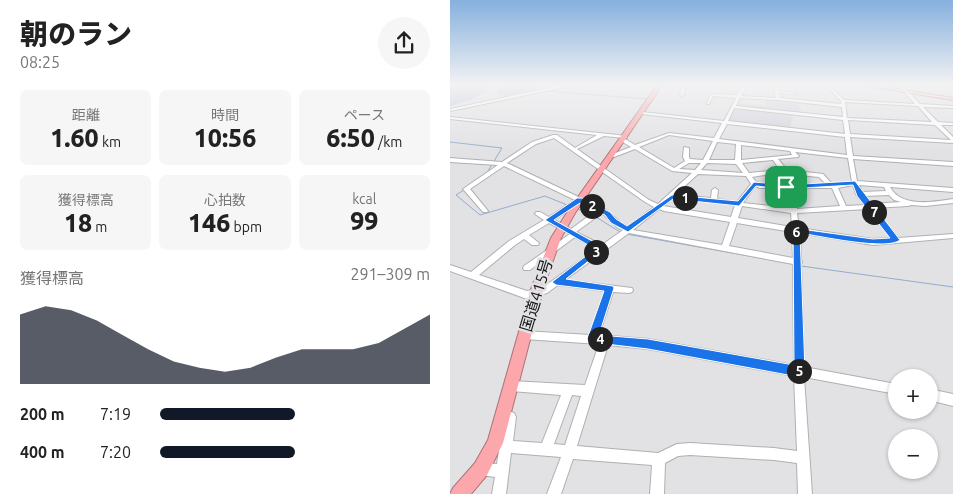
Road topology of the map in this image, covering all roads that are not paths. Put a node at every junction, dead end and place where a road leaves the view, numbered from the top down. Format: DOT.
graph roads {
  1 [pos="464,107"];
  2 [pos="646,107"];
  3 [pos="734,107"];
  4 [pos="844,107"];
  5 [pos="922,107"];
  6 [pos="450,110"];
  7 [pos="642,113"];
  8 [pos="450,118"];
  9 [pos="847,119"];
  10 [pos="726,122"];
  11 [pos="937,123"];
  12 [pos="953,124"];
  13 [pos="550,129"];
  14 [pos="602,135"];
  15 [pos="555,136"];
  16 [pos="848,136"];
  17 [pos="699,137"];
  18 [pos="624,138"];
  19 [pos="716,140"];
  20 [pos="953,141"];
  21 [pos="739,142"];
  22 [pos="694,146"];
  23 [pos="636,147"];
  24 [pos="577,148"];
  25 [pos="686,148"];
  26 [pos="793,149"];
  27 [pos="612,156"];
  28 [pos="800,157"];
  29 [pos="851,157"];
  30 [pos="774,158"];
  31 [pos="450,160"];
  32 [pos="708,160"];
  33 [pos="688,161"];
  34 [pos="738,162"];
  35 [pos="504,164"];
  36 [pos="953,164"];
  37 [pos="602,170"];
  38 [pos="674,170"];
  39 [pos="785,172"];
  40 [pos="695,173"];
  41 [pos="747,175"];
  42 [pos="855,183"];
  43 [pos="754,184"];
  44 [pos="832,185"];
  45 [pos="886,185"];
  46 [pos="788,187"];
  47 [pos="715,190"];
  48 [pos="953,190"];
  49 [pos="888,193"];
  50 [pos="859,194"];
  51 [pos="672,197"];
  52 [pos="580,200"];
  53 [pos="714,200"];
  54 [pos="953,201"];
  55 [pos="739,204"];
  56 [pos="908,204"];
  57 [pos="869,206"];
  58 [pos="660,207"];
  59 [pos="844,208"];
  60 [pos="484,211"];
  61 [pos="794,211"];
  62 [pos="599,212"];
  63 [pos="538,214"];
  64 [pos="733,219"];
  65 [pos="549,220"];
  66 [pos="628,229"];
  67 [pos="796,230"];
  68 [pos="569,231"];
  69 [pos="524,235"];
  70 [pos="953,236"];
  71 [pos="896,240"];
  72 [pos="535,243"];
  73 [pos="601,248"];
  74 [pos="725,248"];
  75 [pos="549,252"];
  76 [pos="798,262"];
  77 [pos="450,268"];
  78 [pos="527,268"];
  79 [pos="472,276"];
  80 [pos="556,282"];
  81 [pos="610,288"];
  82 [pos="629,290"];
  83 [pos="536,294"];
  84 [pos="524,335"];
  85 [pos="593,339"];
  86 [pos="605,340"];
  87 [pos="799,371"];
  88 [pos="511,386"];
  89 [pos="888,388"];
  90 [pos="568,390"];
  91 [pos="589,391"];
  92 [pos="938,397"];
  93 [pos="953,400"];
  94 [pos="503,416"];
  95 [pos="506,446"];
  96 [pos="546,450"];
  97 [pos="569,452"];
  98 [pos="804,458"];
  99 [pos="659,459"];
  100 [pos="481,469"];
  101 [pos="502,471"];
  102 [pos="459,494"];
  103 [pos="498,494"];
  104 [pos="554,494"];
  105 [pos="657,494"];
  106 [pos="805,494"];
  1 -- 6 [label="street"];
  2 -- 7 [label="highway, 国道415号"];
  3 -- 9 [label="street"];
  3 -- 10 [label="street"];
  4 -- 9 [label="street"];
  5 -- 11 [label="street"];
  7 -- 10 [label="street"];
  7 -- 18 [label="highway, 国道415号"];
  8 -- 13 [label="street"];
  9 -- 11 [label="street"];
  9 -- 16 [label="street"];
  10 -- 16 [label="street"];
  10 -- 19 [label="street"];
  11 -- 12 [label="street"];
  11 -- 20 [label="street"];
  13 -- 14 [label="street"];
  13 -- 15 [label="street"];
  14 -- 18 [label="street"];
  14 -- 24 [label="street"];
  15 -- 35 [label="street"];
  15 -- 37 [label="street"];
  16 -- 20 [label="street"];
  16 -- 29 [label="street"];
  17 -- 19 [label="street"];
  17 -- 22 [label="street"];
  17 -- 23 [label="street"];
  18 -- 23 [label="street"];
  18 -- 27 [label="highway, 国道415号"];
  19 -- 21 [label="street"];
  19 -- 32 [label="street"];
  21 -- 26 [label="street"];
  21 -- 34 [label="street"];
  23 -- 27 [label="street"];
  23 -- 38 [label="street"];
  25 -- 33 [label="street"];
  26 -- 28 [label="street"];
  26 -- 29 [label="street"];
  26 -- 30 [label="street"];
  27 -- 37 [label="highway, 国道415号"];
  29 -- 36 [label="street"];
  29 -- 42 [label="street"];
  30 -- 34 [label="street"];
  30 -- 39 [label="street"];
  31 -- 35 [label="street"];
  32 -- 33 [label="street"];
  32 -- 34 [label="street"];
  32 -- 40 [label="street"];
  33 -- 38 [label="street"];
  34 -- 41 [label="street"];
  35 -- 52 [label="street"];
  35 -- 60 [label="street"];
  37 -- 52 [label="highway, 国道415号"];
  37 -- 58 [label="street"];
  38 -- 40 [label="street"];
  39 -- 41 [label="street"];
  39 -- 44 [label="street"];
  39 -- 46 [label="street"];
  40 -- 41 [label="street"];
  40 -- 51 [label="street"];
  41 -- 43 [label="street"];
  42 -- 44 [label="street"];
  42 -- 45 [label="street"];
  42 -- 50 [label="street"];
  43 -- 46 [label="street"];
  43 -- 55 [label="street"];
  44 -- 46 [label="street"];
  44 -- 59 [label="street"];
  45 -- 48 [label="street"];
  45 -- 49 [label="street"];
  46 -- 61 [label="street"];
  47 -- 53 [label="street"];
  49 -- 50 [label="street"];
  49 -- 56 [label="street"];
  50 -- 57 [label="street"];
  51 -- 53 [label="street"];
  51 -- 58 [label="street"];
  52 -- 65 [label="street"];
  52 -- 66 [label="street"];
  52 -- 68 [label="highway, 国道415号"];
  53 -- 55 [label="street"];
  54 -- 56 [label="street"];
  55 -- 61 [label="street"];
  55 -- 64 [label="street"];
  56 -- 57 [label="street"];
  57 -- 59 [label="street"];
  57 -- 71 [label="street"];
  58 -- 64 [label="street"];
  58 -- 66 [label="street"];
  59 -- 61 [label="street"];
  61 -- 67 [label="street"];
  62 -- 68 [label="street"];
  63 -- 65 [label="street"];
  64 -- 67 [label="street"];
  64 -- 74 [label="street"];
  65 -- 68 [label="street"];
  65 -- 69 [label="street"];
  66 -- 73 [label="street"];
  66 -- 74 [label="street"];
  67 -- 71 [label="street"];
  67 -- 76 [label="street"];
  68 -- 73 [label="street"];
  68 -- 75 [label="highway, 国道415号"];
  69 -- 72 [label="street"];
  69 -- 79 [label="street"];
  70 -- 71 [label="street"];
  73 -- 80 [label="street"];
  74 -- 76 [label="street"];
  75 -- 78 [label="street"];
  75 -- 83 [label="highway, 国道415号"];
  76 -- 87 [label="street"];
  77 -- 79 [label="street"];
  79 -- 83 [label="street"];
  80 -- 81 [label="street"];
  80 -- 83 [label="street"];
  81 -- 82 [label="street"];
  81 -- 85 [label="street"];
  83 -- 84 [label="highway, 国道415号"];
  84 -- 85 [label="street"];
  84 -- 88 [label="highway, 国道415号"];
  85 -- 86 [label="street"];
  86 -- 87 [label="street"];
  86 -- 91 [label="street"];
  87 -- 89 [label="street"];
  87 -- 98 [label="street"];
  88 -- 90 [label="street"];
  88 -- 94 [label="highway, 国道415号"];
  90 -- 91 [label="street"];
  90 -- 96 [label="street"];
  91 -- 97 [label="street"];
  92 -- 93 [label="street"];
  94 -- 95 [label="street"];
  94 -- 100 [label="highway, 国道415号"];
  95 -- 96 [label="street"];
  95 -- 101 [label="street"];
  96 -- 97 [label="street"];
  97 -- 99 [label="street"];
  97 -- 104 [label="street"];
  98 -- 99 [label="street"];
  98 -- 106 [label="street"];
  99 -- 105 [label="street"];
  100 -- 101 [label="street"];
  100 -- 102 [label="highway, 国道415号"];
  101 -- 103 [label="street"];
}
